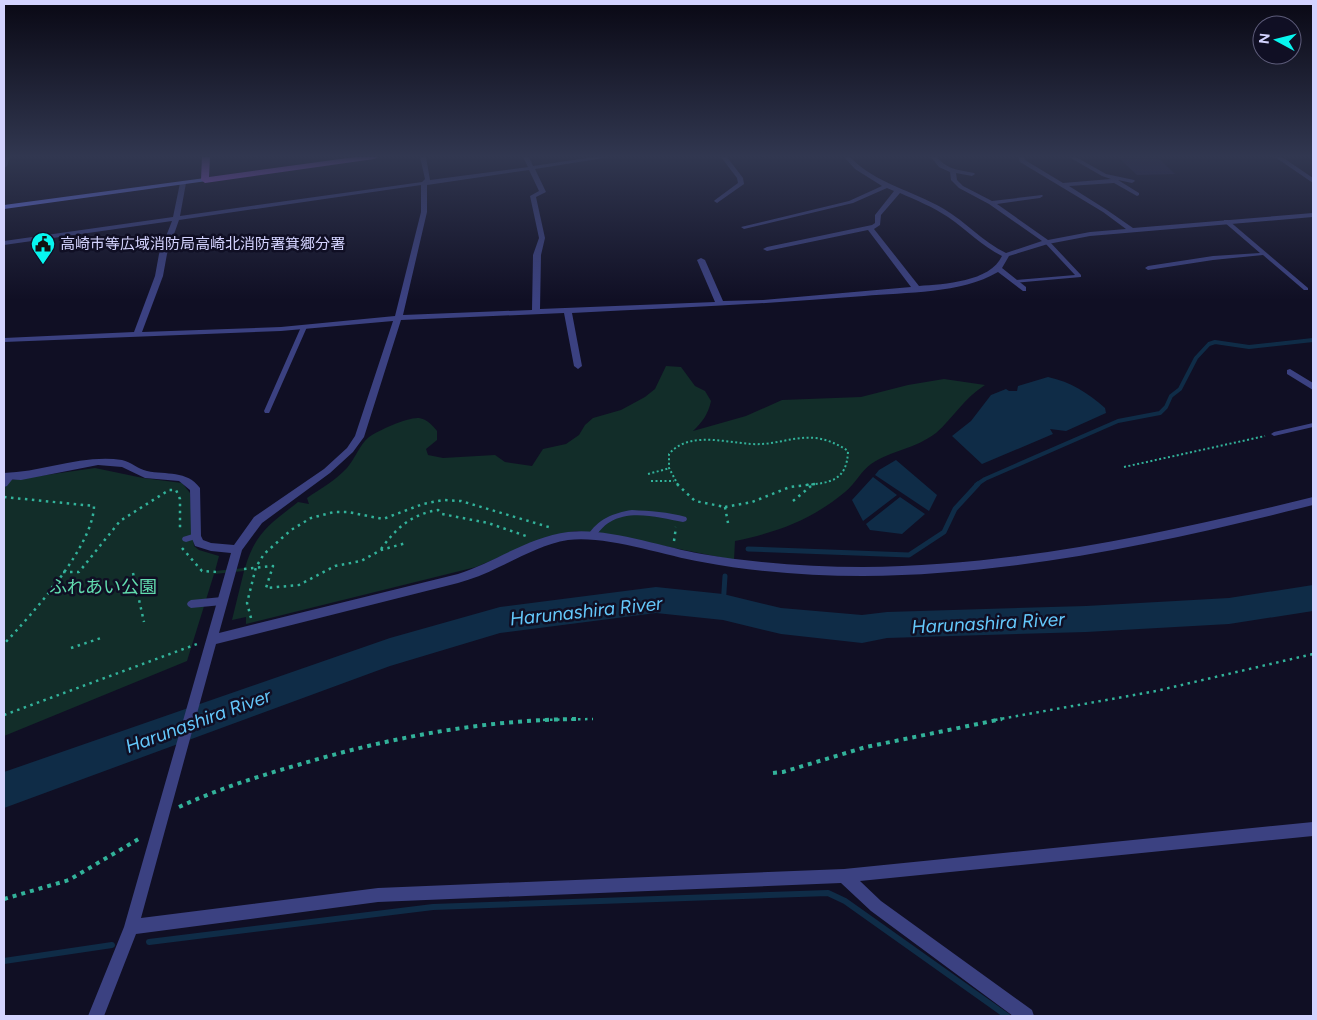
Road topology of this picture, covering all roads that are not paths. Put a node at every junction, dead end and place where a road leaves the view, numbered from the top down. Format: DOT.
graph roads {
  1 [pos="22,205"];
  2 [pos="179,205"];
  3 [pos="278,205"];
  4 [pos="424,205"];
  5 [pos="535,205"];
  6 [pos="839,205"];
  7 [pos="887,205"];
  8 [pos="930,205"];
  9 [pos="993,205"];
  10 [pos="1093,205"];
  11 [pos="4,207"];
  12 [pos="1313,215"];
  13 [pos="176,219"];
  14 [pos="1226,221"];
  15 [pos="744,226"];
  16 [pos="870,228"];
  17 [pos="1130,229"];
  18 [pos="1047,242"];
  19 [pos="4,243"];
  20 [pos="767,249"];
  21 [pos="1263,254"];
  22 [pos="1006,255"];
  23 [pos="701,260"];
  24 [pos="1148,268"];
  25 [pos="999,269"];
  26 [pos="1015,282"];
  27 [pos="916,288"];
  28 [pos="1306,288"];
  29 [pos="1022,289"];
  30 [pos="720,304"];
  31 [pos="568,311"];
  32 [pos="536,313"];
  33 [pos="398,318"];
  34 [pos="304,327"];
  35 [pos="138,333"];
  36 [pos="4,340"];
  37 [pos="578,366"];
  38 [pos="1290,372"];
  39 [pos="1313,387"];
  40 [pos="267,411"];
  41 [pos="1313,425"];
  42 [pos="1274,434"];
  43 [pos="7,476"];
  44 [pos="4,484"];
  45 [pos="1313,501"];
  46 [pos="682,519"];
  47 [pos="591,536"];
  48 [pos="237,549"];
  49 [pos="222,601"];
  50 [pos="191,604"];
  51 [pos="206,644"];
  52 [pos="1313,829"];
  53 [pos="844,876"];
  54 [pos="131,927"];
  55 [pos="96,1016"];
  56 [pos="1026,1016"];
  1 -- 11 [label="main road"];
  2 -- 13 [label="street"];
  3 -- 13 [label="street"];
  4 -- 33 [label="street"];
  5 -- 32 [label="street"];
  6 -- 15 [label="street"];
  7 -- 16 [label="street"];
  8 -- 22 [label="street"];
  9 -- 18 [label="street"];
  10 -- 17 [label="street"];
  12 -- 14 [label="street"];
  13 -- 19 [label="street"];
  13 -- 35 [label="street"];
  14 -- 17 [label="street"];
  14 -- 21 [label="lane"];
  16 -- 20 [label="street"];
  16 -- 27 [label="street"];
  17 -- 18 [label="street"];
  18 -- 22 [label="street"];
  18 -- 26 [label="lane"];
  21 -- 24 [label="lane"];
  21 -- 28 [label="lane"];
  22 -- 25 [label="street"];
  23 -- 30 [label="street"];
  25 -- 26 [label="street"];
  25 -- 27 [label="street"];
  26 -- 29 [label="street"];
  27 -- 30 [label="street"];
  30 -- 31 [label="street"];
  31 -- 32 [label="street"];
  31 -- 37 [label="street"];
  32 -- 33 [label="street"];
  33 -- 34 [label="street"];
  33 -- 48 [label="street"];
  34 -- 35 [label="street"];
  34 -- 40 [label="lane"];
  35 -- 36 [label="street"];
  38 -- 39 [label="street"];
  41 -- 42 [label="lane"];
  43 -- 44 [label="lane"];
  43 -- 48 [label="street"];
  45 -- 47 [label="street"];
  46 -- 47 [label="lane"];
  47 -- 51 [label="street"];
  48 -- 49 [label="street"];
  49 -- 50 [label="lane"];
  49 -- 51 [label="street"];
  51 -- 54 [label="street"];
  52 -- 53 [label="street"];
  53 -- 54 [label="street"];
  53 -- 56 [label="street"];
  54 -- 55 [label="street"];
}
